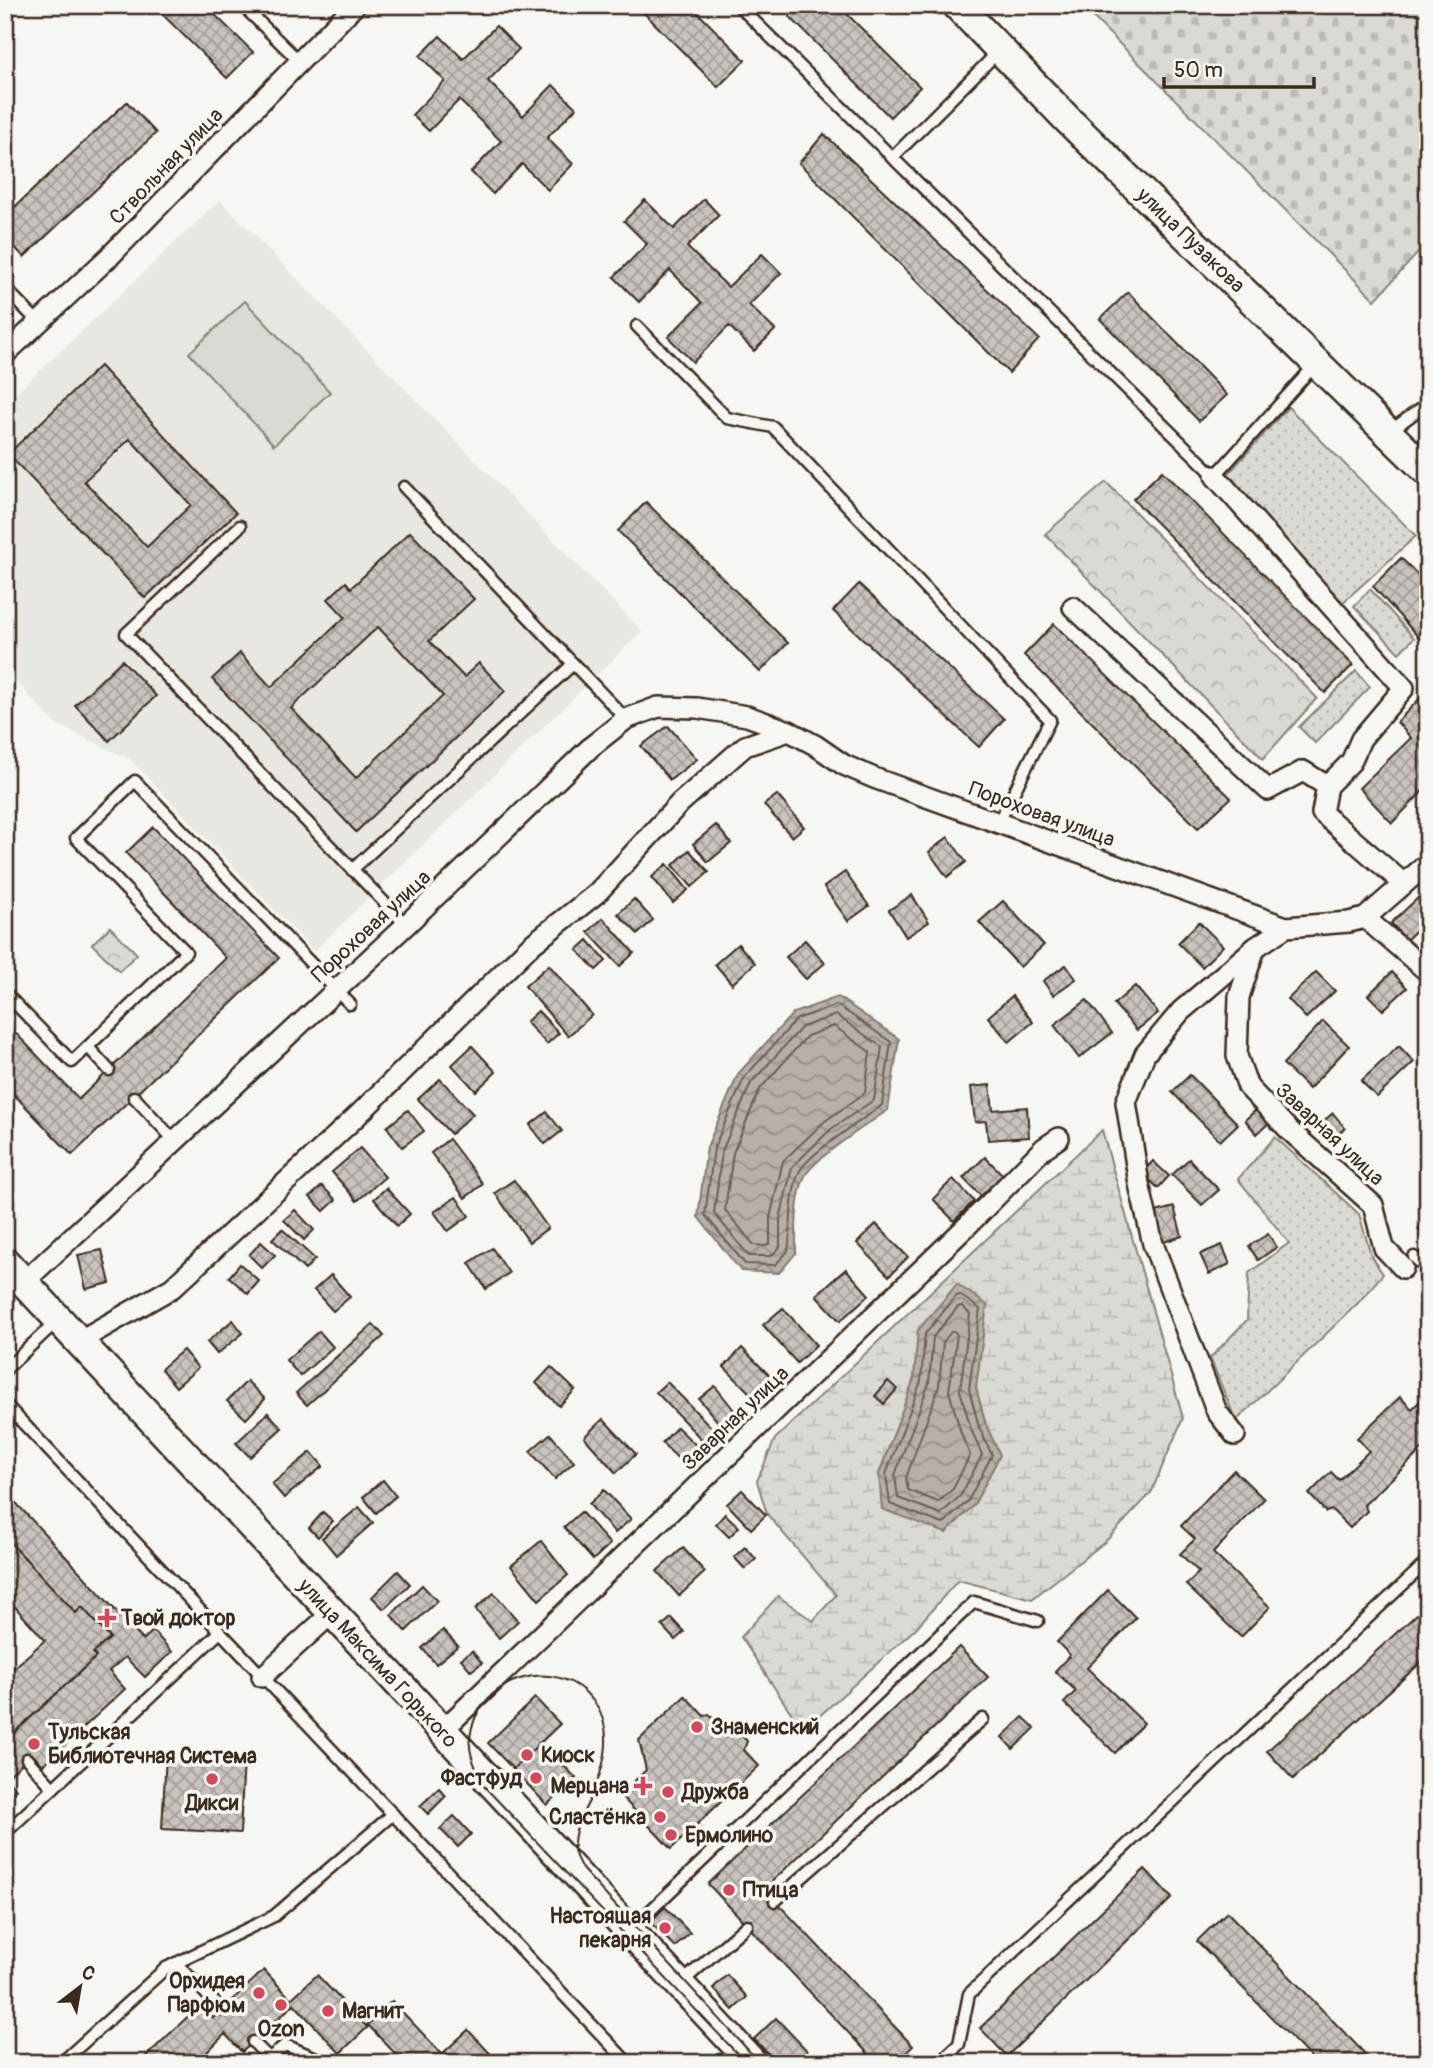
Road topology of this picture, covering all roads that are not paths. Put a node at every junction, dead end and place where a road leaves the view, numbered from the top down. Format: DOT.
graph roads {
  1 [pos="242,5"];
  2 [pos="355,5"];
  3 [pos="738,5"];
  4 [pos="957,5"];
  5 [pos="1000,50"];
  6 [pos="300,62"];
  7 [pos="892,158"];
  8 [pos="5,288"];
  9 [pos="39,323"];
  10 [pos="637,326"];
  11 [pos="5,354"];
  12 [pos="1317,363"];
  13 [pos="1428,403"];
  14 [pos="1388,432"];
  15 [pos="1428,472"];
  16 [pos="1215,476"];
  17 [pos="404,487"];
  18 [pos="240,526"];
  19 [pos="1073,607"];
  20 [pos="572,664"];
  21 [pos="626,719"];
  22 [pos="789,731"];
  23 [pos="1328,786"];
  24 [pos="999,822"];
  25 [pos="1428,863"];
  26 [pos="352,870"];
  27 [pos="1404,884"];
  28 [pos="1365,918"];
  29 [pos="405,925"];
  30 [pos="1286,927"];
  31 [pos="1256,947"];
  32 [pos="1428,972"];
  33 [pos="5,993"];
  34 [pos="343,997"];
  35 [pos="88,1046"];
  36 [pos="109,1070"];
  37 [pos="134,1097"];
  38 [pos="1059,1138"];
  39 [pos="175,1140"];
  40 [pos="1409,1263"];
  41 [pos="1428,1270"];
  42 [pos="15,1272"];
  43 [pos="58,1319"];
  44 [pos="79,1341"];
  45 [pos="5,1370"];
  46 [pos="5,1404"];
  47 [pos="1235,1435"];
  48 [pos="1428,1561"];
  49 [pos="332,1613"];
  50 [pos="1038,1621"];
  51 [pos="219,1633"];
  52 [pos="262,1677"];
  53 [pos="983,1719"];
  54 [pos="442,1731"];
  55 [pos="27,1759"];
  56 [pos="53,1788"];
  57 [pos="393,1814"];
  58 [pos="5,1833"];
  59 [pos="775,1901"];
  60 [pos="747,1926"];
  61 [pos="629,1930"];
  62 [pos="176,1963"];
  63 [pos="680,1984"];
  64 [pos="222,2010"];
  65 [pos="253,2042"];
  66 [pos="267,2060"];
  67 [pos="61,2063"];
  68 [pos="328,2063"];
  69 [pos="628,2063"];
  70 [pos="753,2063"];
  71 [pos="939,2063"];
  1 -- 6 [label="lane"];
  2 -- 6 [label="street, Ствольная улица"];
  3 -- 7 [label="lane"];
  4 -- 5 [label="main road, улица Пузакова"];
  5 -- 7 [label="lane"];
  5 -- 12 [label="main road, улица Пузакова"];
  6 -- 9 [label="street, Ствольная улица"];
  7 -- 16 [label="lane"];
  8 -- 9 [label="lane"];
  9 -- 11 [label="street, Ствольная улица"];
  10 -- 24 [label="lane"];
  12 -- 14 [label="main road, улица Пузакова"];
  12 -- 16 [label="lane"];
  13 -- 14 [label="lane"];
  14 -- 15 [label="main road, улица Пузакова"];
  16 -- 23 [label="street"];
  17 -- 20 [label="lane"];
  18 -- 26 [label="lane"];
  19 -- 23 [label="street"];
  20 -- 21 [label="lane"];
  20 -- 26 [label="lane"];
  21 -- 22 [label="street, Пороховая улица"];
  21 -- 29 [label="street, Пороховая улица"];
  22 -- 24 [label="street, Пороховая улица"];
  22 -- 44 [label="street"];
  23 -- 27 [label="street"];
  24 -- 30 [label="street, Пороховая улица"];
  25 -- 27 [label="street"];
  26 -- 29 [label="lane"];
  27 -- 28 [label="street"];
  28 -- 30 [label="street"];
  28 -- 32 [label="street"];
  29 -- 34 [label="street, Пороховая улица"];
  30 -- 31 [label="street"];
  31 -- 40 [label="street, Заварная улица"];
  31 -- 47 [label="street"];
  33 -- 35 [label="lane"];
  34 -- 35 [label="lane"];
  34 -- 39 [label="street, Пороховая улица"];
  35 -- 36 [label="lane"];
  37 -- 39 [label="lane"];
  38 -- 54 [label="street, Заварная улица"];
  39 -- 42 [label="street, Пороховая улица"];
  40 -- 41 [label="lane"];
  42 -- 43 [label="main road, улица Максима Горького"];
  43 -- 44 [label="main road, улица Максима Горького"];
  43 -- 45 [label="lane"];
  44 -- 49 [label="main road, улица Максима Горького"];
  46 -- 51 [label="lane"];
  48 -- 71 [label="lane"];
  49 -- 52 [label="street"];
  49 -- 54 [label="main road, улица Максима Горького"];
  50 -- 61 [label="lane"];
  51 -- 52 [label="lane"];
  51 -- 56 [label="lane"];
  52 -- 57 [label="lane"];
  53 -- 59 [label="lane"];
  54 -- 61 [label="main road, улица Максима Горького"];
  55 -- 56 [label="lane"];
  56 -- 58 [label="lane"];
  57 -- 62 [label="lane"];
  57 -- 69 [label="lane"];
  60 -- 63 [label="lane"];
  61 -- 63 [label="main road, улица Максима Горького"];
  62 -- 64 [label="lane"];
  62 -- 67 [label="lane"];
  63 -- 70 [label="main road, улица Максима Горького"];
  65 -- 66 [label="lane"];
  66 -- 68 [label="lane"];
}
